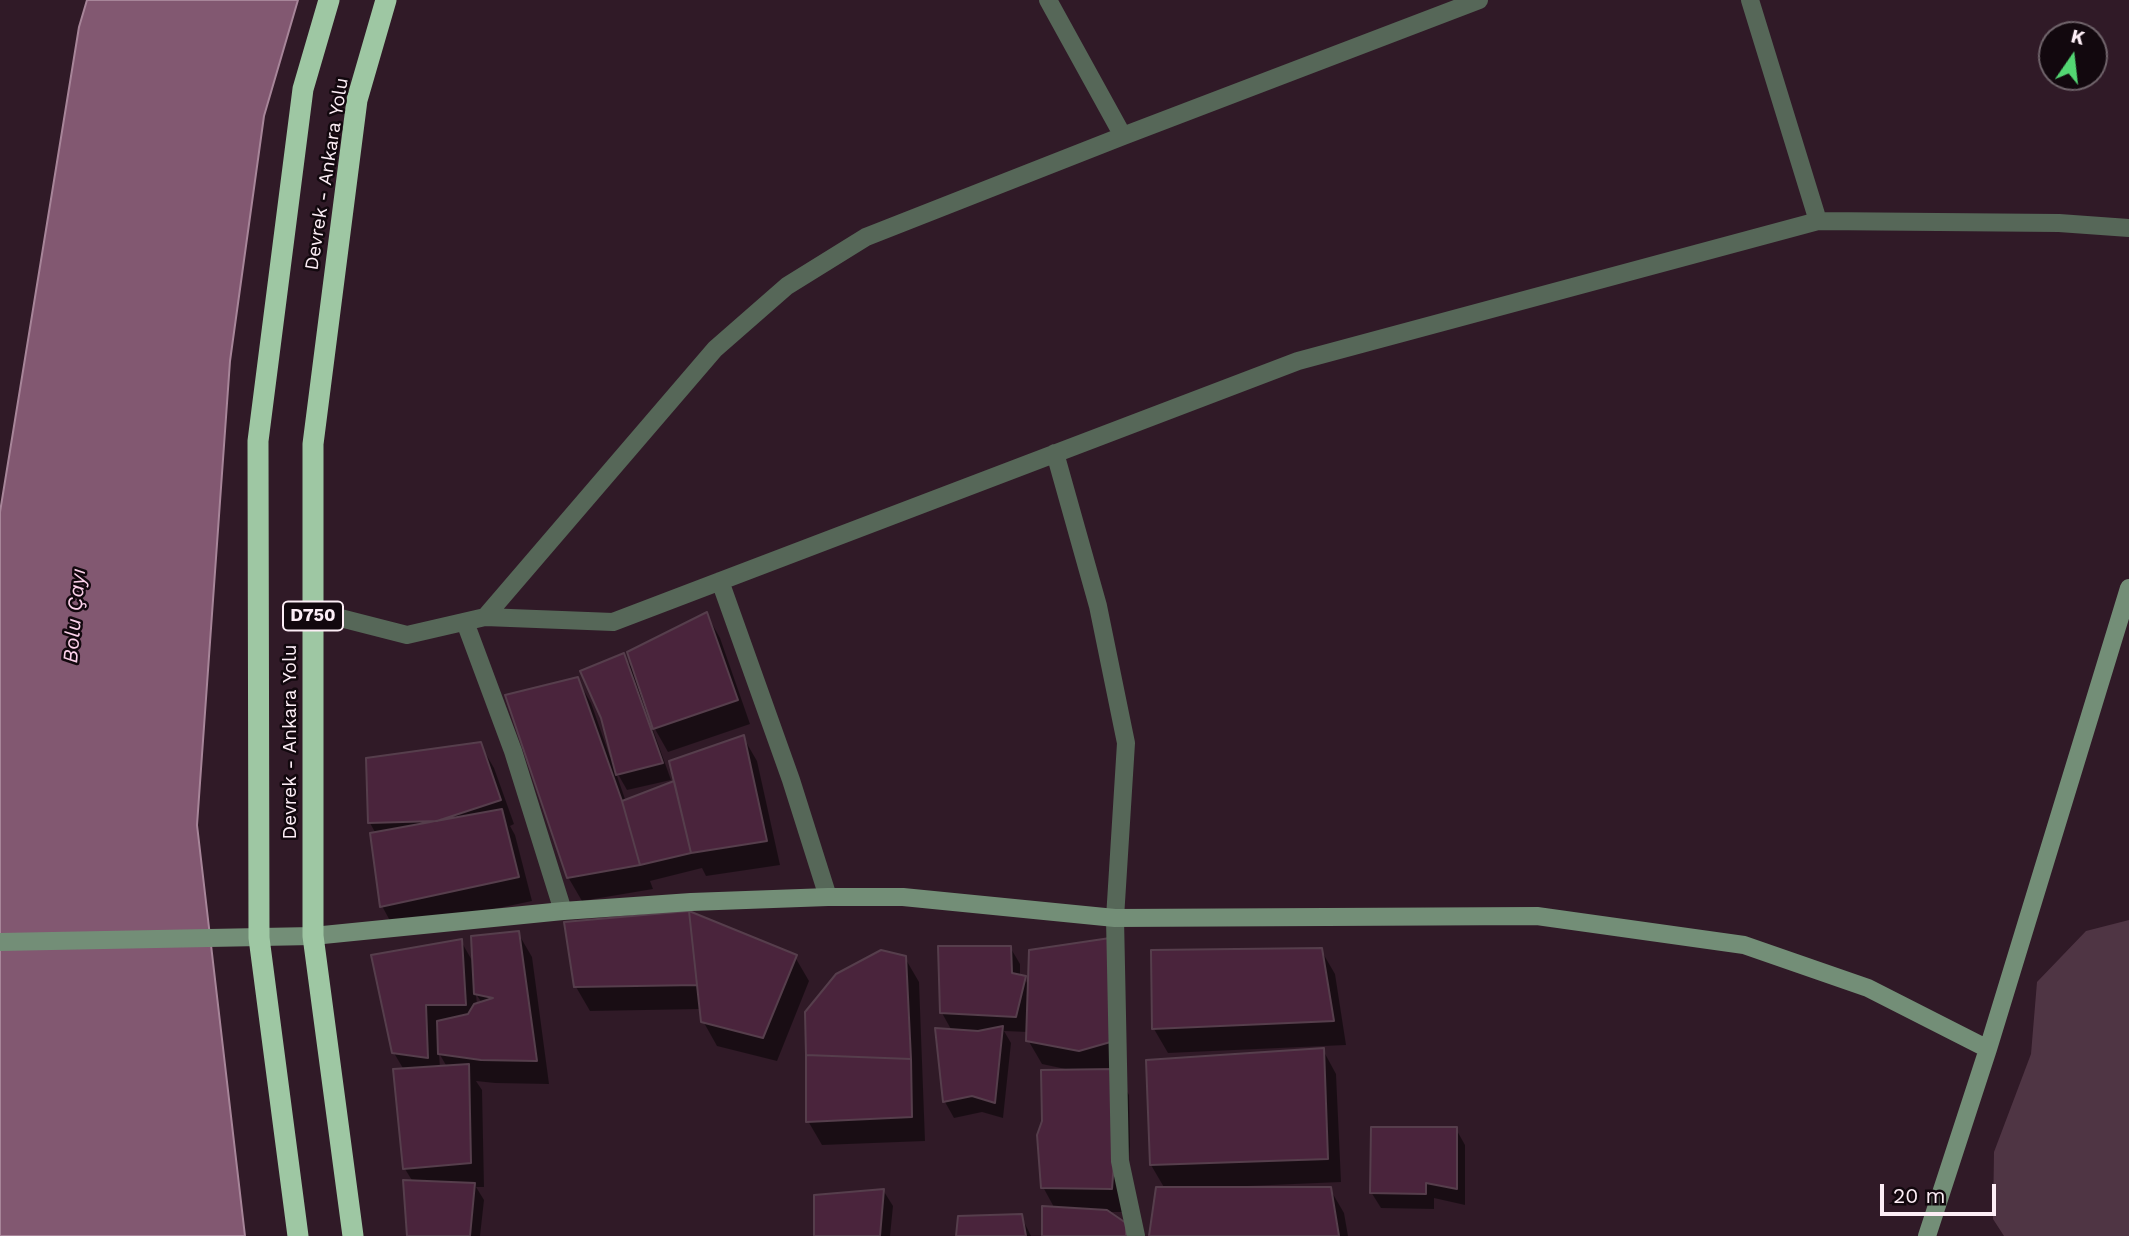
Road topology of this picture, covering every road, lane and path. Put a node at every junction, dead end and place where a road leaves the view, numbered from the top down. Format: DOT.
graph roads {
  1 [pos="329,0"];
  2 [pos="386,0"];
  3 [pos="1048,0"];
  4 [pos="1479,0"];
  5 [pos="1749,0"];
  6 [pos="1442,7"];
  7 [pos="1124,136"];
  8 [pos="1818,221"];
  9 [pos="2129,228"];
  10 [pos="1055,453"];
  11 [pos="720,580"];
  12 [pos="2129,588"];
  13 [pos="313,611"];
  14 [pos="485,617"];
  15 [pos="465,621"];
  16 [pos="828,897"];
  17 [pos="563,911"];
  18 [pos="1115,918"];
  19 [pos="313,936"];
  20 [pos="260,938"];
  21 [pos="0,942"];
  22 [pos="1988,1049"];
  23 [pos="298,1236"];
  24 [pos="354,1236"];
  25 [pos="1136,1236"];
  26 [pos="1927,1236"];
  1 -- 20 [label="highway, Devrek - Ankara Yolu / D750"];
  2 -- 13 [label="highway, Devrek - Ankara Yolu / D750"];
  3 -- 7 [label="street"];
  4 -- 6 [label="street"];
  5 -- 8 [label="street"];
  6 -- 7 [label="street"];
  7 -- 14 [label="street"];
  8 -- 9 [label="street"];
  8 -- 10 [label="street"];
  10 -- 11 [label="street"];
  10 -- 18 [label="street"];
  11 -- 14 [label="street"];
  11 -- 16 [label="street"];
  12 -- 22 [label="street"];
  13 -- 15 [label="street"];
  13 -- 19 [label="highway, Devrek - Ankara Yolu / D750"];
  14 -- 15 [label="street"];
  15 -- 17 [label="street"];
  16 -- 17 [label="street"];
  16 -- 18 [label="street"];
  17 -- 19 [label="street"];
  18 -- 22 [label="street"];
  18 -- 25 [label="street"];
  19 -- 20 [label="street"];
  19 -- 24 [label="highway, Devrek - Ankara Yolu / D750"];
  20 -- 21 [label="street"];
  20 -- 23 [label="highway, Devrek - Ankara Yolu / D750"];
  22 -- 26 [label="street"];
}
